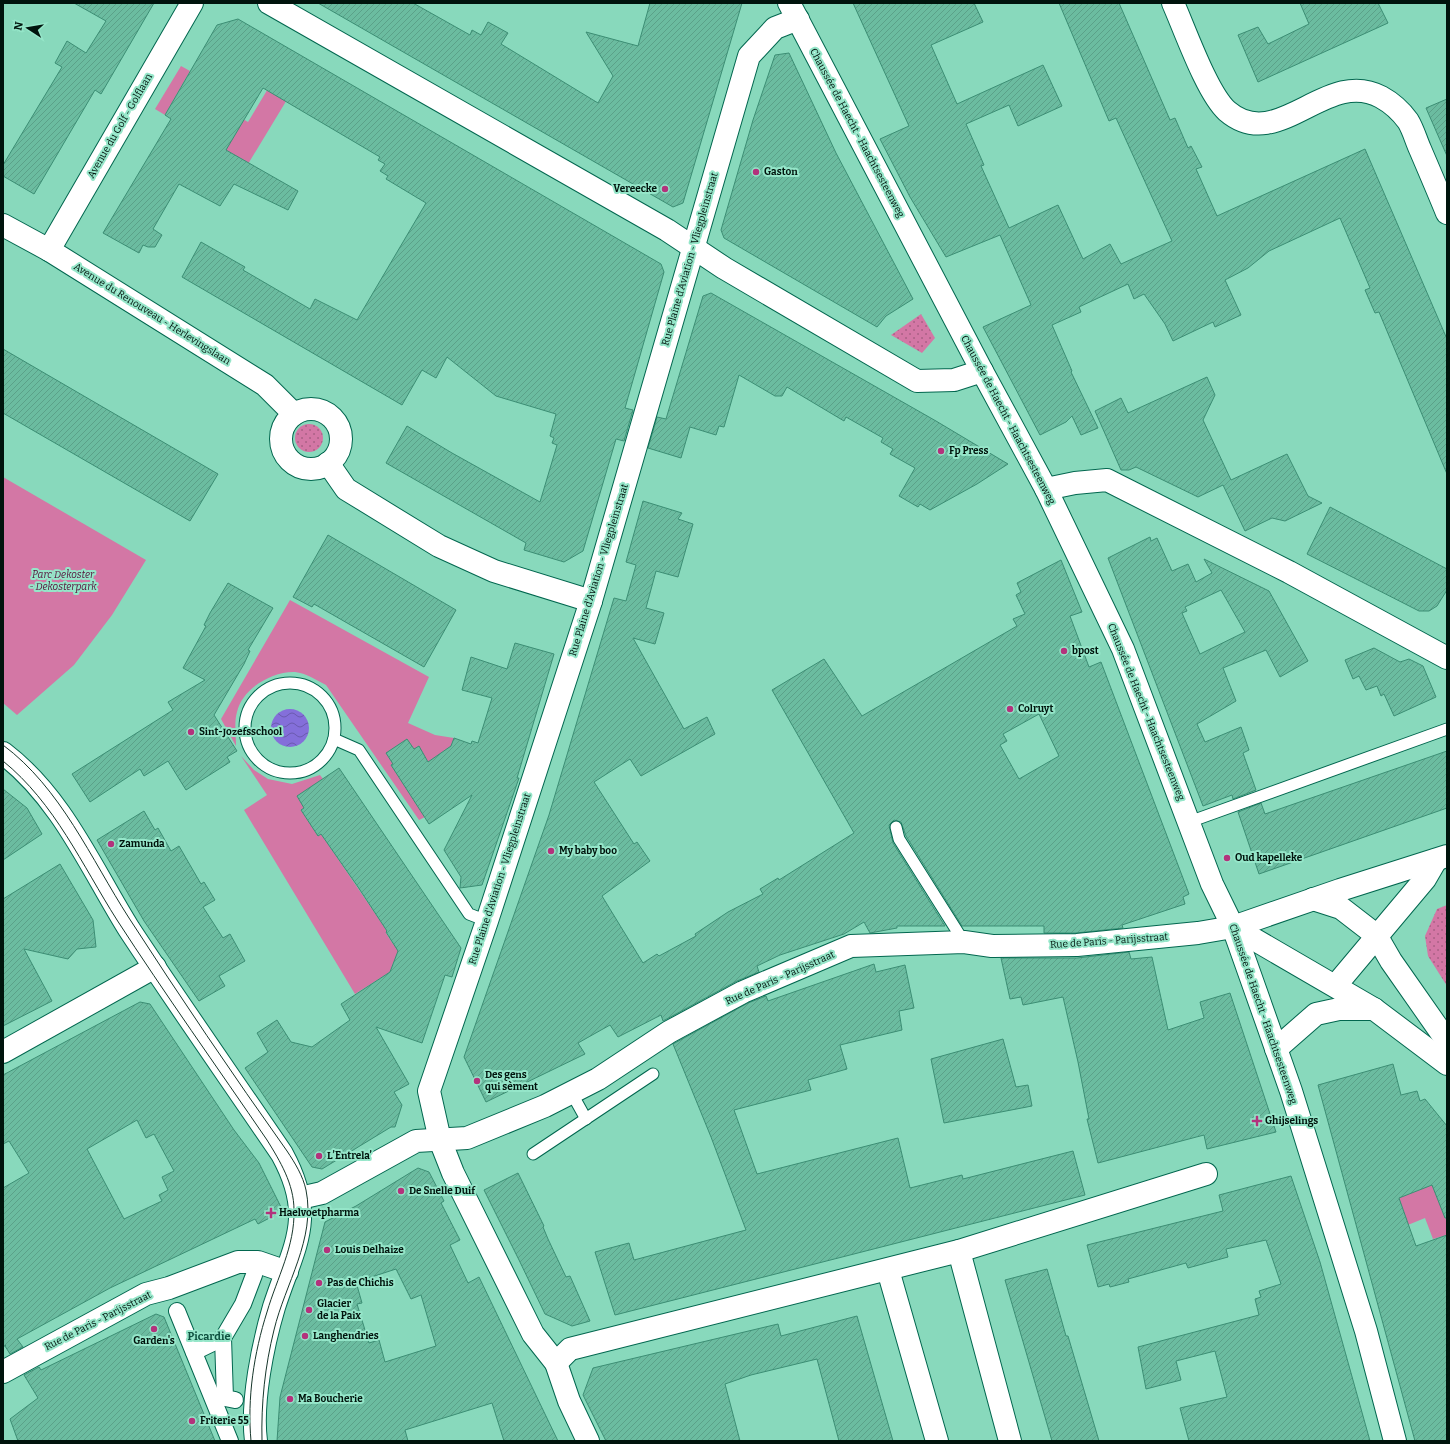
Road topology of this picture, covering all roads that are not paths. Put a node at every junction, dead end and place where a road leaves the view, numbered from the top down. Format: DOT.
graph roads {
  1 [pos="192,3"];
  2 [pos="269,3"];
  3 [pos="1173,3"];
  4 [pos="793,11"];
  5 [pos="1447,213"];
  6 [pos="3,225"];
  7 [pos="694,248"];
  8 [pos="49,250"];
  9 [pos="982,371"];
  10 [pos="294,414"];
  11 [pos="328,463"];
  12 [pos="1046,489"];
  13 [pos="591,601"];
  14 [pos="1447,658"];
  15 [pos="1447,729"];
  16 [pos="334,739"];
  17 [pos="3,753"];
  18 [pos="1189,822"];
  19 [pos="896,827"];
  20 [pos="1442,858"];
  21 [pos="1313,899"];
  22 [pos="488,921"];
  23 [pos="1234,927"];
  24 [pos="1376,935"];
  25 [pos="964,942"];
  26 [pos="155,967"];
  27 [pos="1336,985"];
  28 [pos="1374,1009"];
  29 [pos="1447,1041"];
  30 [pos="1276,1049"];
  31 [pos="3,1052"];
  32 [pos="1447,1064"];
  33 [pos="653,1074"];
  34 [pos="571,1092"];
  35 [pos="586,1119"];
  36 [pos="440,1140"];
  37 [pos="533,1154"];
  38 [pos="1206,1174"];
  39 [pos="300,1198"];
  40 [pos="959,1251"];
  41 [pos="888,1270"];
  42 [pos="287,1272"];
  43 [pos="254,1275"];
  44 [pos="178,1311"];
  45 [pos="223,1338"];
  46 [pos="194,1352"];
  47 [pos="556,1363"];
  48 [pos="3,1372"];
  49 [pos="235,1400"];
  50 [pos="255,1439"];
  51 [pos="230,1441"];
  52 [pos="588,1441"];
  53 [pos="937,1441"];
  54 [pos="1010,1441"];
  55 [pos="1395,1441"];
  1 -- 8 [label="street, Avenue du Golf - Golflaan"];
  2 -- 7 [label="street"];
  3 -- 5 [label="street"];
  4 -- 7 [label="street, Rue Plaine d'Aviation - Vliegpleinstraat"];
  4 -- 9 [label="street, Chaussée de Haecht - Haachtsesteenweg"];
  6 -- 8 [label="street, Avenue du Renouveau - Herlevingslaan"];
  7 -- 9 [label="street"];
  7 -- 13 [label="street, Rue Plaine d'Aviation - Vliegpleinstraat"];
  8 -- 10 [label="street, Avenue du Renouveau - Herlevingslaan"];
  9 -- 12 [label="street, Chaussée de Haecht - Haachtsesteenweg"];
  10 -- 11 [label="street"];
  10 -- 11 [label="street"];
  11 -- 13 [label="street"];
  12 -- 14 [label="street"];
  12 -- 18 [label="street, Chaussée de Haecht - Haachtsesteenweg"];
  13 -- 22 [label="street, Rue Plaine d'Aviation - Vliegpleinstraat"];
  15 -- 18 [label="lane"];
  16 -- 16 [label="lane"];
  16 -- 22 [label="lane"];
  17 -- 26 [label="street"];
  18 -- 23 [label="street, Chaussée de Haecht - Haachtsesteenweg"];
  19 -- 25 [label="lane"];
  20 -- 21 [label="street, Rue de Paris - Parijsstraat"];
  20 -- 24 [label="street"];
  21 -- 23 [label="street, Rue de Paris - Parijsstraat"];
  21 -- 24 [label="street"];
  22 -- 36 [label="street, Rue Plaine d'Aviation - Vliegpleinstraat"];
  23 -- 25 [label="street, Rue de Paris - Parijsstraat"];
  23 -- 27 [label="street"];
  23 -- 30 [label="street, Chaussée de Haecht - Haachtsesteenweg"];
  24 -- 27 [label="street"];
  24 -- 29 [label="street"];
  25 -- 34 [label="street, Rue de Paris - Parijsstraat"];
  26 -- 31 [label="street"];
  26 -- 39 [label="street"];
  27 -- 28 [label="street"];
  28 -- 30 [label="street"];
  28 -- 32 [label="street"];
  30 -- 55 [label="street, Chaussée de Haecht - Haachtsesteenweg"];
  33 -- 35 [label="lane"];
  34 -- 35 [label="lane"];
  34 -- 36 [label="street, Rue de Paris - Parijsstraat"];
  35 -- 37 [label="lane"];
  36 -- 39 [label="street, Rue de Paris - Parijsstraat"];
  36 -- 47 [label="street, Rue Plaine d'Aviation - Vliegpleinstraat"];
  38 -- 40 [label="street"];
  39 -- 42 [label="street"];
  40 -- 41 [label="street"];
  40 -- 54 [label="street"];
  41 -- 47 [label="street"];
  41 -- 53 [label="street"];
  42 -- 48 [label="street, Rue de Paris - Parijsstraat"];
  42 -- 50 [label="street"];
  43 -- 45 [label="street"];
  44 -- 46 [label="street"];
  45 -- 46 [label="street"];
  45 -- 49 [label="street"];
  46 -- 51 [label="street"];
  47 -- 52 [label="street, Rue Plaine d'Aviation - Vliegpleinstraat"];
}
